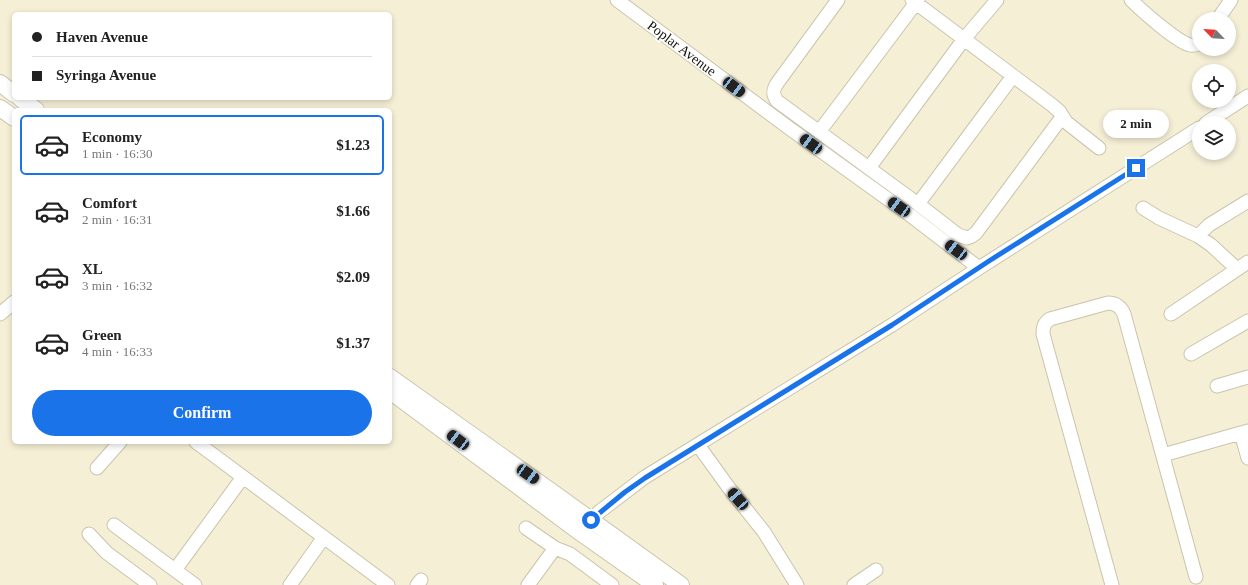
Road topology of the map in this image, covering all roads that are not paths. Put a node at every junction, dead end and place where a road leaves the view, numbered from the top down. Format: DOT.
graph roads {
  1 [pos="617,0"];
  2 [pos="838,0"];
  3 [pos="997,0"];
  4 [pos="1131,0"];
  5 [pos="915,1"];
  6 [pos="1227,1"];
  7 [pos="1222,12"];
  8 [pos="964,39"];
  9 [pos="1192,45"];
  10 [pos="1013,76"];
  11 [pos="0,83"];
  12 [pos="12,92"];
  13 [pos="1248,96"];
  14 [pos="23,100"];
  15 [pos="0,108"];
  16 [pos="33,108"];
  17 [pos="1217,116"];
  18 [pos="12,117"];
  19 [pos="1062,117"];
  20 [pos="819,132"];
  21 [pos="1192,132"];
  22 [pos="1099,148"];
  23 [pos="868,168"];
  24 [pos="1248,200"];
  25 [pos="918,204"];
  26 [pos="1143,208"];
  27 [pos="1198,236"];
  28 [pos="1244,267"];
  29 [pos="979,268"];
  30 [pos="12,304"];
  31 [pos="0,314"];
  32 [pos="1171,314"];
  33 [pos="1248,321"];
  34 [pos="1191,354"];
  35 [pos="1248,376"];
  36 [pos="392,379"];
  37 [pos="1217,386"];
  38 [pos="392,391"];
  39 [pos="436,417"];
  40 [pos="1245,432"];
  41 [pos="118,444"];
  42 [pos="199,444"];
  43 [pos="698,445"];
  44 [pos="1163,455"];
  45 [pos="1248,458"];
  46 [pos="97,468"];
  47 [pos="243,477"];
  48 [pos="114,525"];
  49 [pos="586,526"];
  50 [pos="526,528"];
  51 [pos="89,534"];
  52 [pos="324,537"];
  53 [pos="555,548"];
  54 [pos="175,570"];
  55 [pos="876,570"];
  56 [pos="1196,577"];
  57 [pos="150,585"];
  58 [pos="195,585"];
  59 [pos="290,585"];
  60 [pos="388,585"];
  61 [pos="528,585"];
  62 [pos="612,585"];
  63 [pos="655,585"];
  64 [pos="680,585"];
  65 [pos="797,585"];
  66 [pos="854,585"];
  67 [pos="1112,585"];
  1 -- 29 [label="street, Poplar Avenue"];
  2 -- 20 [label="street"];
  3 -- 8 [label="street"];
  4 -- 9 [label="street"];
  5 -- 8 [label="street"];
  5 -- 20 [label="street"];
  6 -- 7 [label="street"];
  8 -- 10 [label="street"];
  8 -- 23 [label="street"];
  10 -- 19 [label="street"];
  10 -- 25 [label="street"];
  11 -- 12 [label="main road"];
  13 -- 17 [label="street"];
  14 -- 16 [label="main road"];
  15 -- 18 [label="main road"];
  19 -- 22 [label="street"];
  19 -- 25 [label="street"];
  20 -- 23 [label="street"];
  21 -- 29 [label="street"];
  23 -- 25 [label="street"];
  24 -- 27 [label="street"];
  26 -- 27 [label="street"];
  27 -- 28 [label="street"];
  28 -- 32 [label="street"];
  29 -- 43 [label="street"];
  30 -- 31 [label="street"];
  33 -- 34 [label="street"];
  35 -- 37 [label="street"];
  36 -- 39 [label="main road"];
  38 -- 39 [label="main road"];
  39 -- 49 [label="main road"];
  40 -- 44 [label="street"];
  40 -- 45 [label="street"];
  41 -- 46 [label="street"];
  42 -- 47 [label="street"];
  43 -- 49 [label="street"];
  43 -- 65 [label="street"];
  44 -- 56 [label="street"];
  44 -- 67 [label="street"];
  47 -- 52 [label="street"];
  47 -- 54 [label="street"];
  48 -- 54 [label="street"];
  49 -- 63 [label="main road"];
  49 -- 64 [label="main road"];
  50 -- 53 [label="street"];
  51 -- 57 [label="street"];
  52 -- 59 [label="street"];
  52 -- 60 [label="street"];
  53 -- 61 [label="street"];
  53 -- 62 [label="street"];
  54 -- 58 [label="street"];
  55 -- 66 [label="street"];
}
